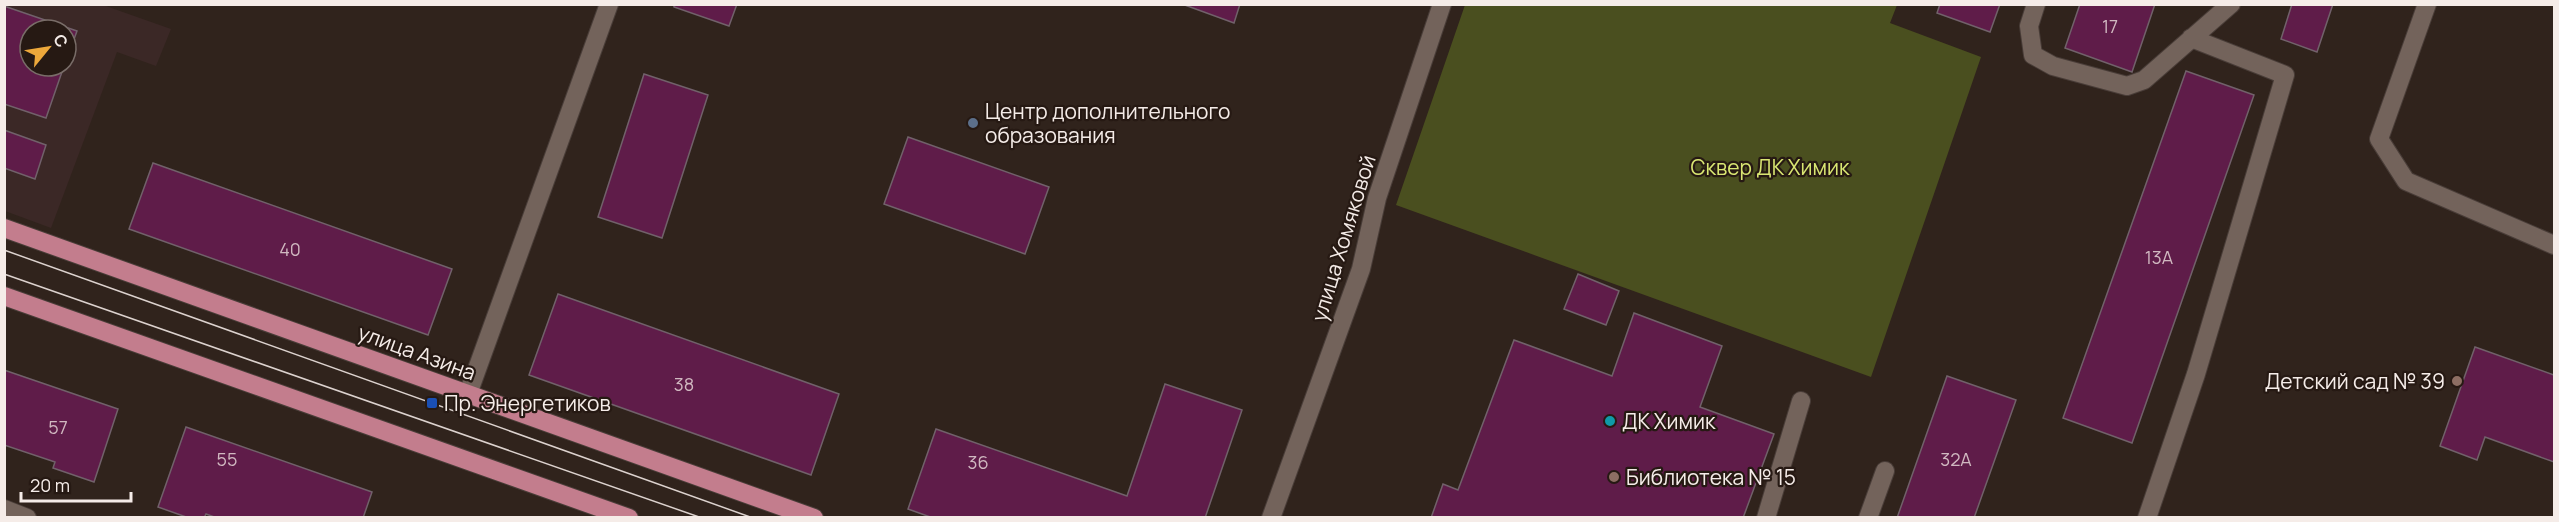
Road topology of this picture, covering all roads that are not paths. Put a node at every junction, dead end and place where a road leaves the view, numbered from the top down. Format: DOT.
graph roads {
  1 [pos="609,4"];
  2 [pos="1442,4"];
  3 [pos="2036,4"];
  4 [pos="2231,4"];
  5 [pos="2427,4"];
  6 [pos="2191,38"];
  7 [pos="4,228"];
  8 [pos="2554,245"];
  9 [pos="4,296"];
  10 [pos="468,394"];
  11 [pos="1801,401"];
  12 [pos="1886,471"];
  13 [pos="629,518"];
  14 [pos="814,518"];
  15 [pos="1271,518"];
  16 [pos="1766,518"];
  17 [pos="1868,518"];
  18 [pos="2147,518"];
  1 -- 10 [label="street"];
  2 -- 15 [label="street, улица Хомяковой"];
  3 -- 6 [label="street"];
  4 -- 6 [label="street"];
  5 -- 8 [label="street"];
  6 -- 18 [label="street"];
  7 -- 10 [label="main road, улица Азина"];
  9 -- 13 [label="main road"];
  10 -- 14 [label="main road, улица Азина"];
  11 -- 16 [label="street"];
  12 -- 17 [label="street"];
}
